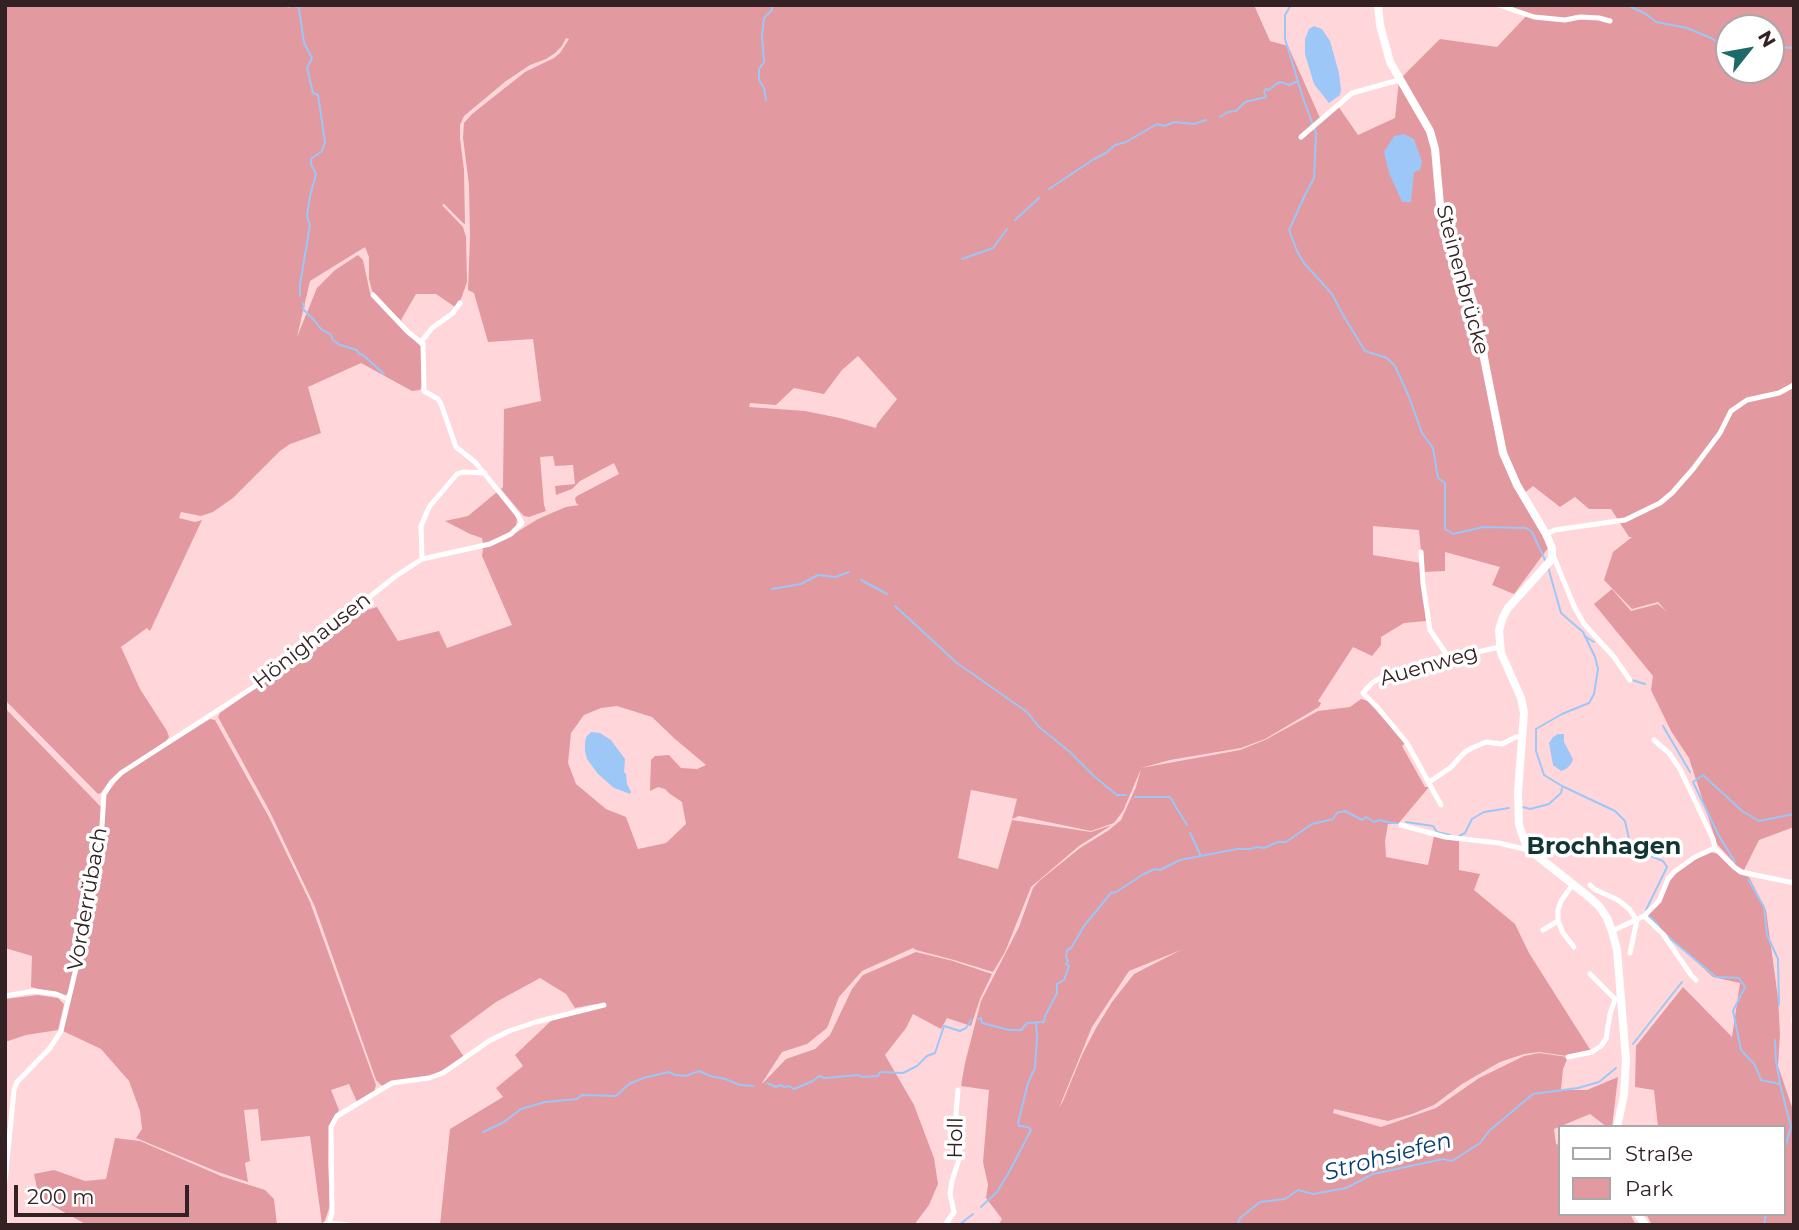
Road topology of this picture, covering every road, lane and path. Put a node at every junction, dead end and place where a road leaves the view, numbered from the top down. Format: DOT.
graph roads {
  1 [pos="1378,5"];
  2 [pos="1499,5"];
  3 [pos="1610,22"];
  4 [pos="1399,80"];
  5 [pos="1301,137"];
  6 [pos="373,295"];
  7 [pos="460,303"];
  8 [pos="421,342"];
  9 [pos="1794,384"];
  10 [pos="485,473"];
  11 [pos="1546,534"];
  12 [pos="1422,552"];
  13 [pos="1552,557"];
  14 [pos="422,559"];
  15 [pos="1500,647"];
  16 [pos="1451,662"];
  17 [pos="1630,680"];
  18 [pos="201,722"];
  19 [pos="1523,737"];
  20 [pos="1654,740"];
  21 [pos="1429,782"];
  22 [pos="1441,805"];
  23 [pos="1401,825"];
  24 [pos="1715,848"];
  25 [pos="1531,851"];
  26 [pos="1794,883"];
  27 [pos="1573,884"];
  28 [pos="1590,885"];
  29 [pos="1644,916"];
  30 [pos="1637,920"];
  31 [pos="1558,921"];
  32 [pos="1543,930"];
  33 [pos="1612,932"];
  34 [pos="1574,947"];
  35 [pos="1630,953"];
  36 [pos="1590,974"];
  37 [pos="1696,980"];
  38 [pos="5,996"];
  39 [pos="68,999"];
  40 [pos="1618,999"];
  41 [pos="604,1005"];
  42 [pos="1568,1057"];
  43 [pos="958,1090"];
  44 [pos="1617,1125"];
  45 [pos="5,1182"];
  46 [pos="327,1224"];
  47 [pos="349,1225"];
  48 [pos="945,1225"];
  1 -- 4 [label="main road, Steinenbrücke"];
  2 -- 3 [label="street"];
  4 -- 5 [label="street"];
  4 -- 11 [label="main road, Steinenbrücke"];
  6 -- 8 [label="street"];
  7 -- 8 [label="street"];
  8 -- 10 [label="street, Hönighausen"];
  9 -- 11 [label="street"];
  10 -- 14 [label="street"];
  10 -- 14 [label="street, Hönighausen"];
  11 -- 13 [label="main road, Steinenbrücke"];
  12 -- 16 [label="street"];
  13 -- 15 [label="main road"];
  13 -- 17 [label="street"];
  14 -- 18 [label="street, Hönighausen"];
  15 -- 16 [label="street, Auenweg"];
  15 -- 19 [label="main road"];
  16 -- 21 [label="street, Auenweg"];
  18 -- 39 [label="street, Vorderrübach"];
  19 -- 21 [label="street"];
  19 -- 25 [label="main road"];
  20 -- 24 [label="street"];
  21 -- 22 [label="street"];
  23 -- 25 [label="street"];
  24 -- 26 [label="street"];
  24 -- 29 [label="street"];
  25 -- 27 [label="main road"];
  27 -- 31 [label="street"];
  27 -- 33 [label="main road"];
  28 -- 30 [label="street"];
  29 -- 30 [label="street"];
  29 -- 37 [label="street"];
  30 -- 33 [label="street"];
  30 -- 35 [label="street"];
  31 -- 32 [label="street"];
  31 -- 34 [label="street"];
  33 -- 40 [label="main road"];
  36 -- 40 [label="street"];
  38 -- 39 [label="street, Vorderrübach"];
  39 -- 45 [label="street, Vorderrübach"];
  40 -- 42 [label="street"];
  40 -- 44 [label="main road"];
  41 -- 46 [label="street"];
  43 -- 48 [label="street, Holl"];
  46 -- 47 [label="street"];
}
